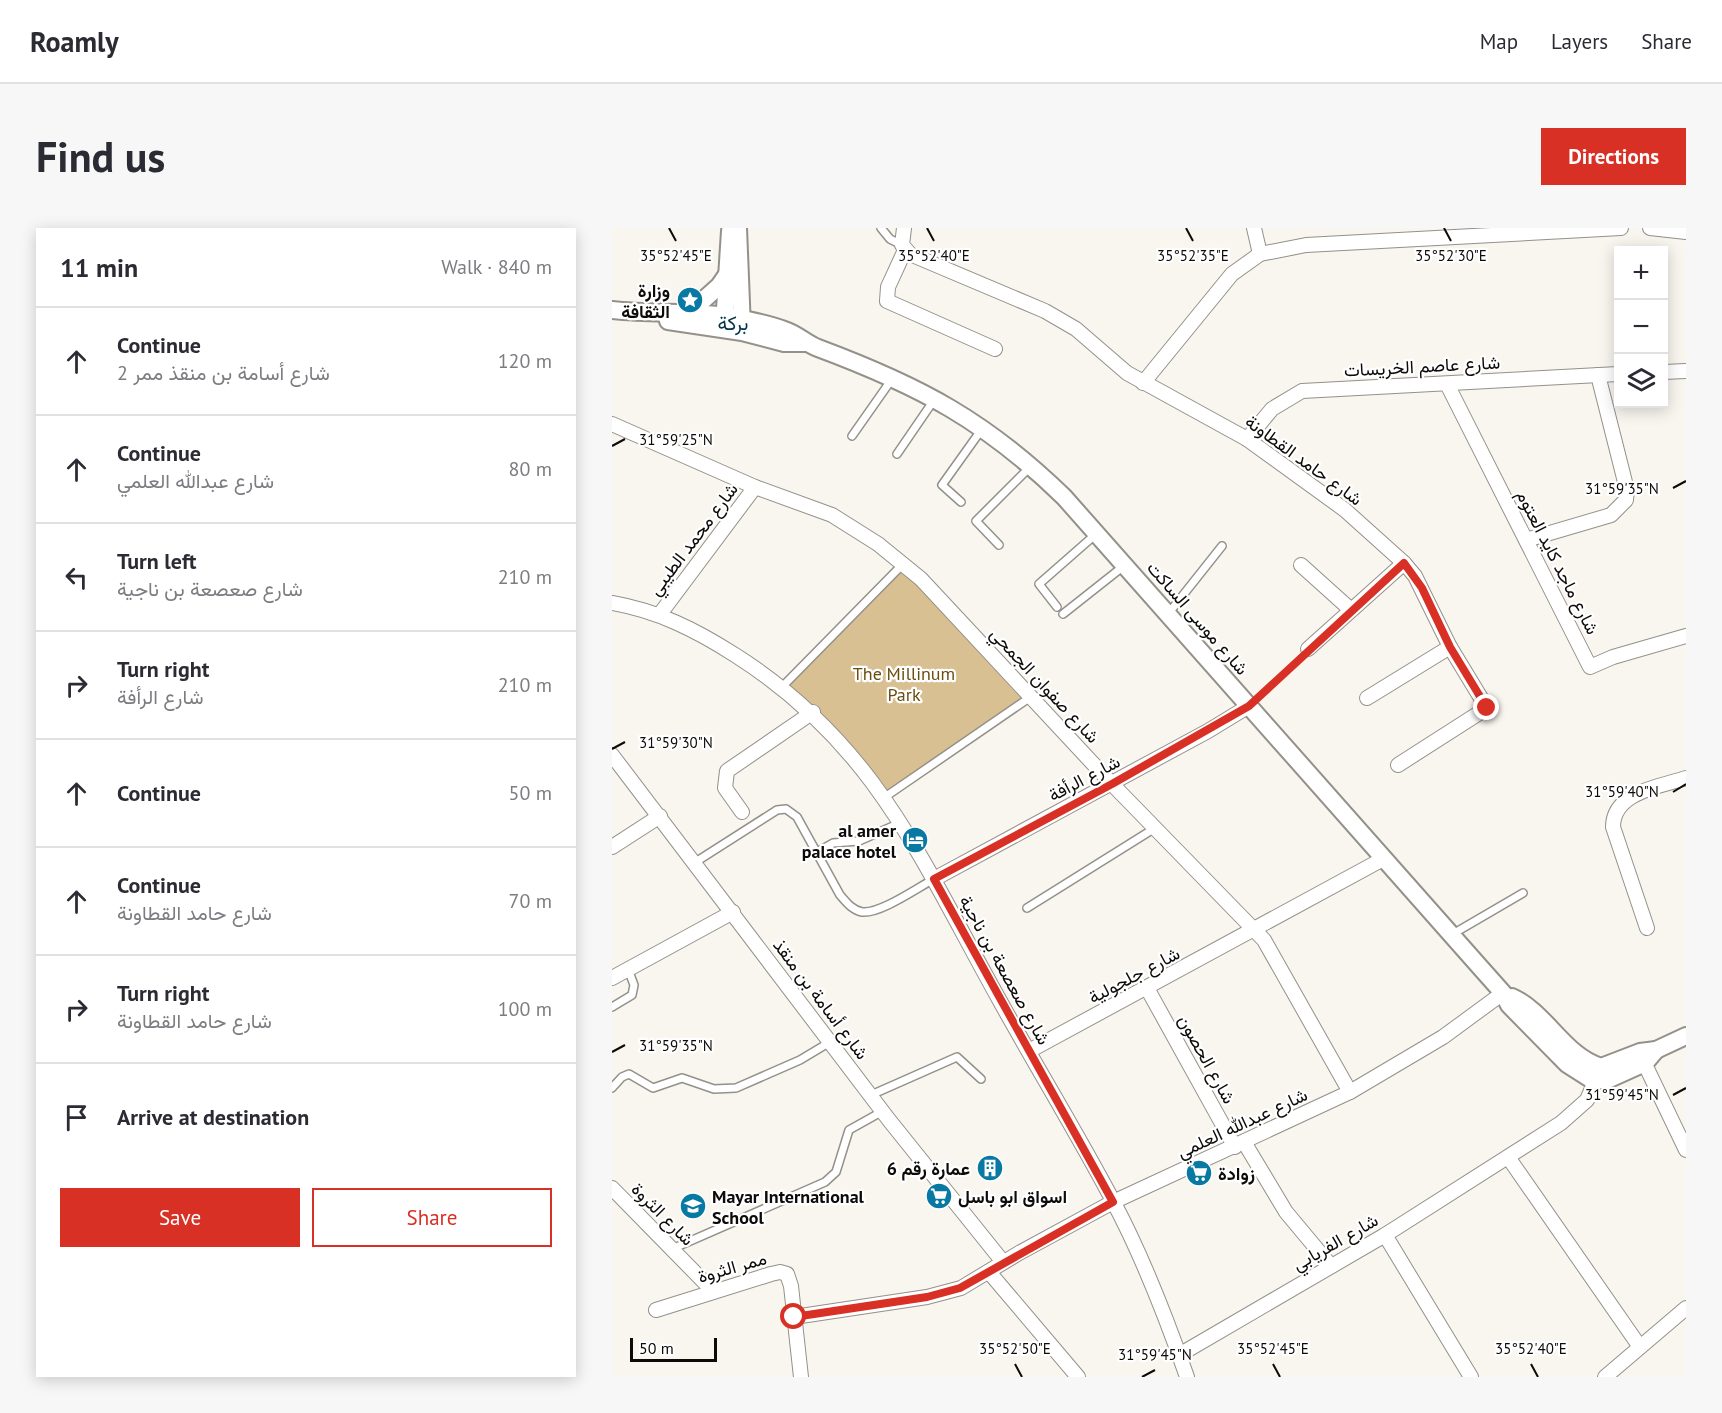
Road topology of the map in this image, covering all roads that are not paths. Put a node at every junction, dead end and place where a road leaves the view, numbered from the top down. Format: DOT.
graph roads {
  1 [pos="730,228"];
  2 [pos="738,228"];
  3 [pos="881,228"];
  4 [pos="904,228"];
  5 [pos="1254,228"];
  6 [pos="1621,228"];
  7 [pos="1650,228"];
  8 [pos="1557,229"];
  9 [pos="1686,232"];
  10 [pos="1414,233"];
  11 [pos="904,247"];
  12 [pos="1260,254"];
  13 [pos="728,272"];
  14 [pos="612,310"];
  15 [pos="689,313"];
  16 [pos="648,314"];
  17 [pos="724,322"];
  18 [pos="742,325"];
  19 [pos="995,349"];
  20 [pos="1686,371"];
  21 [pos="1668,372"];
  22 [pos="1614,374"];
  23 [pos="1598,375"];
  24 [pos="894,377"];
  25 [pos="1143,383"];
  26 [pos="1447,384"];
  27 [pos="935,398"];
  28 [pos="612,424"];
  29 [pos="983,427"];
  30 [pos="852,436"];
  31 [pos="1247,439"];
  32 [pos="897,454"];
  33 [pos="1032,466"];
  34 [pos="755,487"];
  35 [pos="961,502"];
  36 [pos="1097,533"];
  37 [pos="1526,540"];
  38 [pos="999,545"];
  39 [pos="1222,546"];
  40 [pos="1404,563"];
  41 [pos="903,564"];
  42 [pos="1125,565"];
  43 [pos="1301,565"];
  44 [pos="612,603"];
  45 [pos="1057,607"];
  46 [pos="1351,610"];
  47 [pos="660,614"];
  48 [pos="1063,614"];
  49 [pos="1168,614"];
  50 [pos="1686,636"];
  51 [pos="1450,647"];
  52 [pos="1308,649"];
  53 [pos="782,687"];
  54 [pos="1032,696"];
  55 [pos="1367,698"];
  56 [pos="1249,706"];
  57 [pos="813,712"];
  58 [pos="612,755"];
  59 [pos="1398,765"];
  60 [pos="1686,778"];
  61 [pos="1112,784"];
  62 [pos="885,797"];
  63 [pos="742,812"];
  64 [pos="660,816"];
  65 [pos="900,823"];
  66 [pos="1155,828"];
  67 [pos="612,847"];
  68 [pos="816,852"];
  69 [pos="1383,859"];
  70 [pos="694,863"];
  71 [pos="934,879"];
  72 [pos="1522,893"];
  73 [pos="1027,909"];
  74 [pos="733,912"];
  75 [pos="1647,928"];
  76 [pos="1256,930"];
  77 [pos="1451,935"];
  78 [pos="628,969"];
  79 [pos="612,978"];
  80 [pos="1147,988"];
  81 [pos="1503,993"];
  82 [pos="612,1007"];
  83 [pos="1686,1036"];
  84 [pos="830,1042"];
  85 [pos="1029,1052"];
  86 [pos="1647,1055"];
  87 [pos="1599,1074"];
  88 [pos="981,1079"];
  89 [pos="612,1088"];
  90 [pos="1350,1092"];
  91 [pos="871,1095"];
  92 [pos="883,1111"];
  93 [pos="1240,1145"];
  94 [pos="1686,1150"];
  95 [pos="1508,1157"];
  96 [pos="612,1188"];
  97 [pos="1113,1202"];
  98 [pos="1385,1235"];
  99 [pos="672,1249"];
  100 [pos="1003,1262"];
  101 [pos="1331,1266"];
  102 [pos="989,1272"];
  103 [pos="713,1291"];
  104 [pos="1686,1308"];
  105 [pos="656,1310"];
  106 [pos="794,1317"];
  107 [pos="1640,1347"];
  108 [pos="1179,1355"];
  109 [pos="801,1377"];
  110 [pos="1078,1377"];
  111 [pos="1187,1377"];
  112 [pos="1471,1377"];
  113 [pos="1605,1377"];
  1 -- 13 [label="street"];
  2 -- 18 [label="street"];
  3 -- 11 [label="lane"];
  4 -- 11 [label="street"];
  5 -- 12 [label="street"];
  6 -- 8 [label="street"];
  7 -- 9 [label="street"];
  8 -- 10 [label="street"];
  10 -- 12 [label="street"];
  11 -- 19 [label="street"];
  11 -- 25 [label="street, شارع حامد القطاونة"];
  12 -- 25 [label="street"];
  13 -- 15 [label="street"];
  13 -- 17 [label="street"];
  14 -- 16 [label="street, شارع موسى الساكت"];
  15 -- 16 [label="street, شارع موسى الساكت"];
  15 -- 17 [label="street, شارع موسى الساكت"];
  16 -- 17 [label="street, شارع موسى الساكت"];
  17 -- 18 [label="street, شارع موسى الساكت"];
  18 -- 24 [label="street, شارع موسى الساكت"];
  20 -- 21 [label="street"];
  22 -- 23 [label="street, شارع عاصم الخريسات"];
  23 -- 26 [label="street, شارع عاصم الخريسات"];
  23 -- 37 [label="street"];
  24 -- 27 [label="street, شارع موسى الساكت"];
  24 -- 30 [label="lane"];
  25 -- 31 [label="street, شارع حامد القطاونة"];
  26 -- 31 [label="street, شارع عاصم الخريسات"];
  26 -- 37 [label="street, شارع ماجد كايد العتوم"];
  27 -- 29 [label="street, شارع موسى الساكت"];
  27 -- 32 [label="lane"];
  28 -- 34 [label="street, شارع صفوان الجمحي"];
  29 -- 33 [label="street, شارع موسى الساكت"];
  29 -- 35 [label="lane"];
  31 -- 40 [label="street, شارع حامد القطاونة"];
  33 -- 36 [label="street, شارع موسى الساكت"];
  33 -- 38 [label="lane"];
  34 -- 41 [label="street, شارع صفوان الجمحي"];
  34 -- 47 [label="street, شارع محمد الطيبي"];
  36 -- 42 [label="street, شارع موسى الساكت"];
  36 -- 45 [label="lane"];
  37 -- 50 [label="street, شارع ماجد كايد العتوم"];
  39 -- 49 [label="lane"];
  40 -- 46 [label="street"];
  40 -- 51 [label="street, شارع حامد القطاونة"];
  41 -- 53 [label="lane"];
  41 -- 54 [label="street, شارع صفوان الجمحي"];
  42 -- 48 [label="lane"];
  42 -- 49 [label="street, شارع موسى الساكت"];
  43 -- 46 [label="street"];
  44 -- 47 [label="street, شارع صعصعة بن ناجية"];
  46 -- 52 [label="street"];
  47 -- 53 [label="street, شارع صعصعة بن ناجية"];
  49 -- 56 [label="street, شارع موسى الساكت"];
  51 -- 55 [label="street"];
  51 -- 59 [label="street, شارع حامد القطاونة"];
  53 -- 57 [label="street, شارع صعصعة بن ناجية"];
  54 -- 61 [label="street, شارع صفوان الجمحي"];
  54 -- 62 [label="lane"];
  56 -- 61 [label="street, شارع الرأفة"];
  56 -- 69 [label="street, شارع موسى الساكت"];
  57 -- 62 [label="street, شارع صعصعة بن ناجية"];
  57 -- 63 [label="street"];
  58 -- 64 [label="street, شارع أسامة بن منقذ"];
  60 -- 75 [label="street"];
  61 -- 66 [label="street, شارع صفوان الجمحي"];
  61 -- 71 [label="street, شارع الرأفة"];
  62 -- 65 [label="street, شارع صعصعة بن ناجية"];
  64 -- 67 [label="street"];
  64 -- 70 [label="street, شارع أسامة بن منقذ"];
  65 -- 68 [label="lane"];
  65 -- 71 [label="street, شارع صعصعة بن ناجية"];
  66 -- 73 [label="lane"];
  66 -- 76 [label="street, شارع صفوان الجمحي"];
  68 -- 70 [label="lane"];
  68 -- 71 [label="lane"];
  69 -- 76 [label="street, شارع جلجولية"];
  69 -- 77 [label="street, شارع موسى الساكت"];
  70 -- 74 [label="street, شارع أسامة بن منقذ"];
  71 -- 85 [label="street, شارع صعصعة بن ناجية"];
  72 -- 77 [label="lane"];
  74 -- 78 [label="street"];
  74 -- 84 [label="street, شارع أسامة بن منقذ"];
  76 -- 80 [label="street, شارع جلجولية"];
  76 -- 90 [label="street, شارع صفوان الجمحي"];
  77 -- 81 [label="street, شارع موسى الساكت"];
  78 -- 79 [label="street"];
  78 -- 82 [label="lane"];
  80 -- 85 [label="street, شارع جلجولية"];
  80 -- 93 [label="street, شارع الحصون"];
  81 -- 87 [label="street, شارع موسى الساكت"];
  81 -- 90 [label="street, شارع عبدالله العلمي"];
  83 -- 86 [label="street"];
  84 -- 89 [label="lane"];
  84 -- 91 [label="street, شارع أسامة بن منقذ"];
  85 -- 97 [label="street, شارع صعصعة بن ناجية"];
  86 -- 87 [label="street"];
  86 -- 94 [label="street"];
  87 -- 95 [label="street, شارع الفريابي"];
  88 -- 91 [label="lane"];
  90 -- 93 [label="street, شارع عبدالله العلمي"];
  91 -- 92 [label="street, شارع أسامة بن منقذ"];
  92 -- 99 [label="lane"];
  92 -- 100 [label="street, شارع أسامة بن منقذ"];
  93 -- 97 [label="street, شارع عبدالله العلمي"];
  93 -- 101 [label="street, شارع الحصون"];
  95 -- 98 [label="street, شارع الفريابي"];
  95 -- 107 [label="street"];
  96 -- 99 [label="street, شارع الثروة"];
  97 -- 100 [label="street, شارع عبدالله العلمي"];
  97 -- 108 [label="street, شارع صعصعة بن ناجية"];
  98 -- 101 [label="street, شارع الفريابي"];
  98 -- 112 [label="street"];
  99 -- 103 [label="street, شارع الثروة"];
  100 -- 102 [label="street, شارع عبدالله العلمي"];
  101 -- 108 [label="street, شارع الفريابي"];
  102 -- 106 [label="street, شارع عبدالله العلمي"];
  102 -- 110 [label="street"];
  103 -- 105 [label="street, ممر الثروة"];
  103 -- 106 [label="street, ممر الثروة"];
  104 -- 107 [label="street"];
  106 -- 109 [label="street, ممر الثروة"];
  107 -- 113 [label="street"];
  108 -- 111 [label="street, شارع صعصعة بن ناجية"];
}
